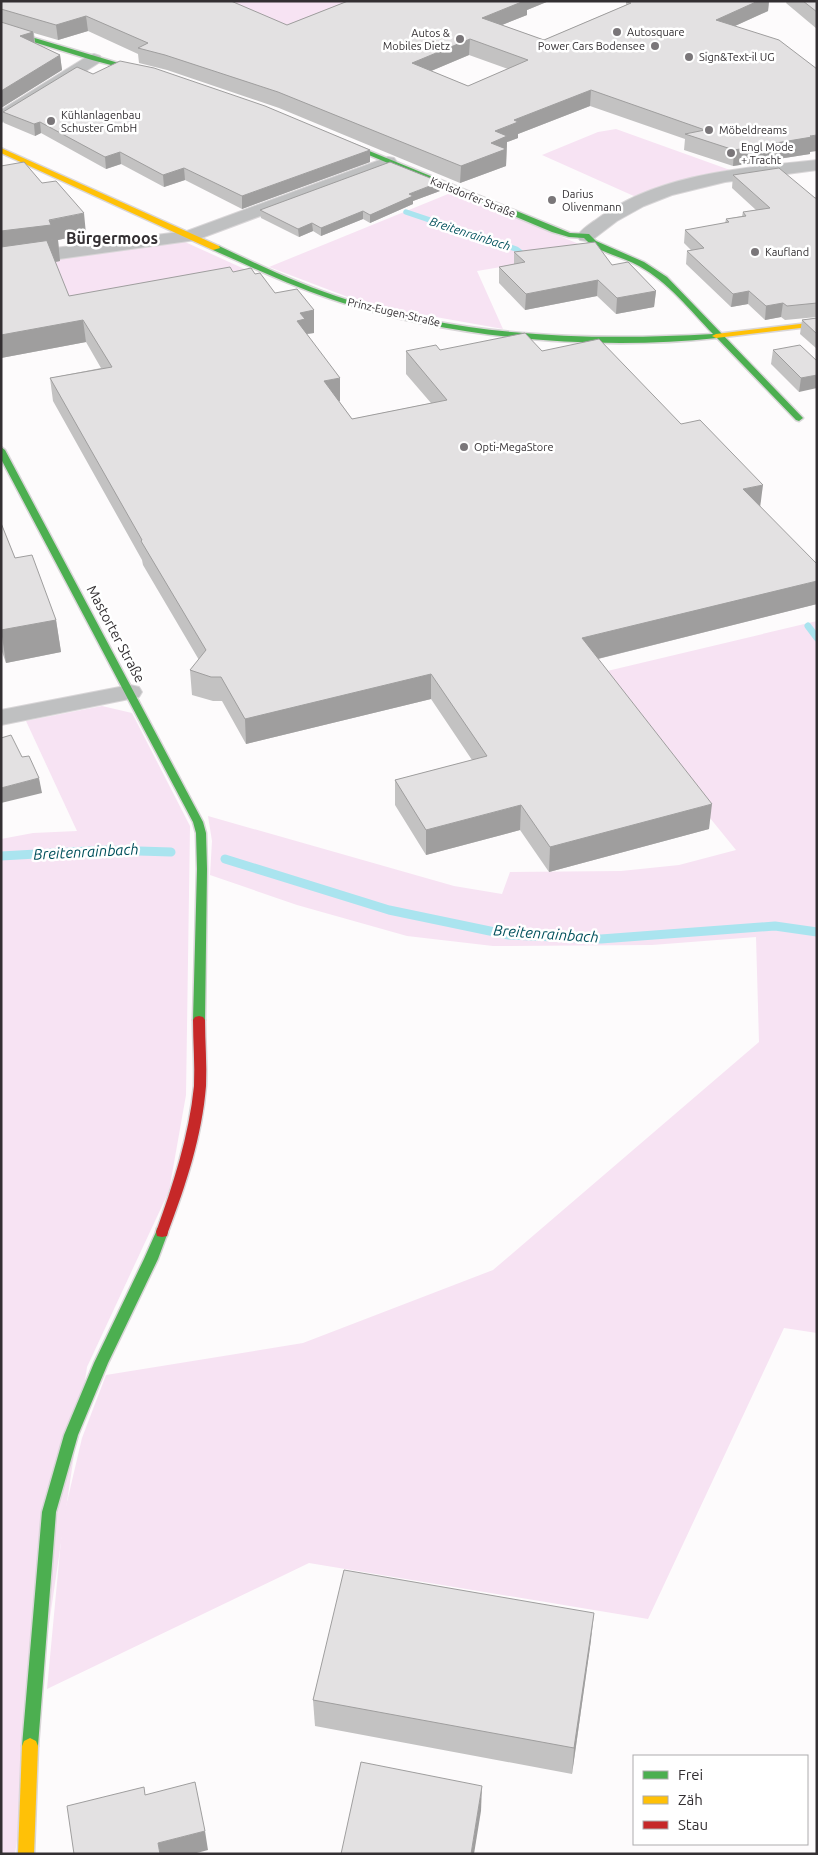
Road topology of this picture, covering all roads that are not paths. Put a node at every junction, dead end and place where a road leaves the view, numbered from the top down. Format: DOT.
graph roads {
  1 [pos="1,30"];
  2 [pos="94,59"];
  3 [pos="160,75"];
  4 [pos="1,117"];
  5 [pos="321,133"];
  6 [pos="1,150"];
  7 [pos="388,162"];
  8 [pos="817,165"];
  9 [pos="190,236"];
  10 [pos="586,236"];
  11 [pos="1,261"];
  12 [pos="817,324"];
  13 [pos="719,337"];
  14 [pos="798,418"];
  15 [pos="1,450"];
  16 [pos="130,692"];
  17 [pos="1,718"];
  18 [pos="26,1854"];
  1 -- 2 [label="street"];
  2 -- 3 [label="street"];
  2 -- 4 [label="street"];
  5 -- 7 [label="street, Karlsdorfer Straße"];
  6 -- 9 [label="street, Prinz-Eugen-Straße"];
  7 -- 9 [label="street"];
  7 -- 10 [label="street, Karlsdorfer Straße"];
  8 -- 10 [label="street"];
  9 -- 11 [label="street"];
  9 -- 13 [label="street, Prinz-Eugen-Straße"];
  10 -- 13 [label="street, Karlsdorfer Straße"];
  12 -- 13 [label="street, Prinz-Eugen-Straße"];
  13 -- 14 [label="street, Karlsdorfer Straße"];
  15 -- 16 [label="street, Mastorter Straße"];
  16 -- 17 [label="street"];
  16 -- 18 [label="street, Mastorter Straße"];
}
